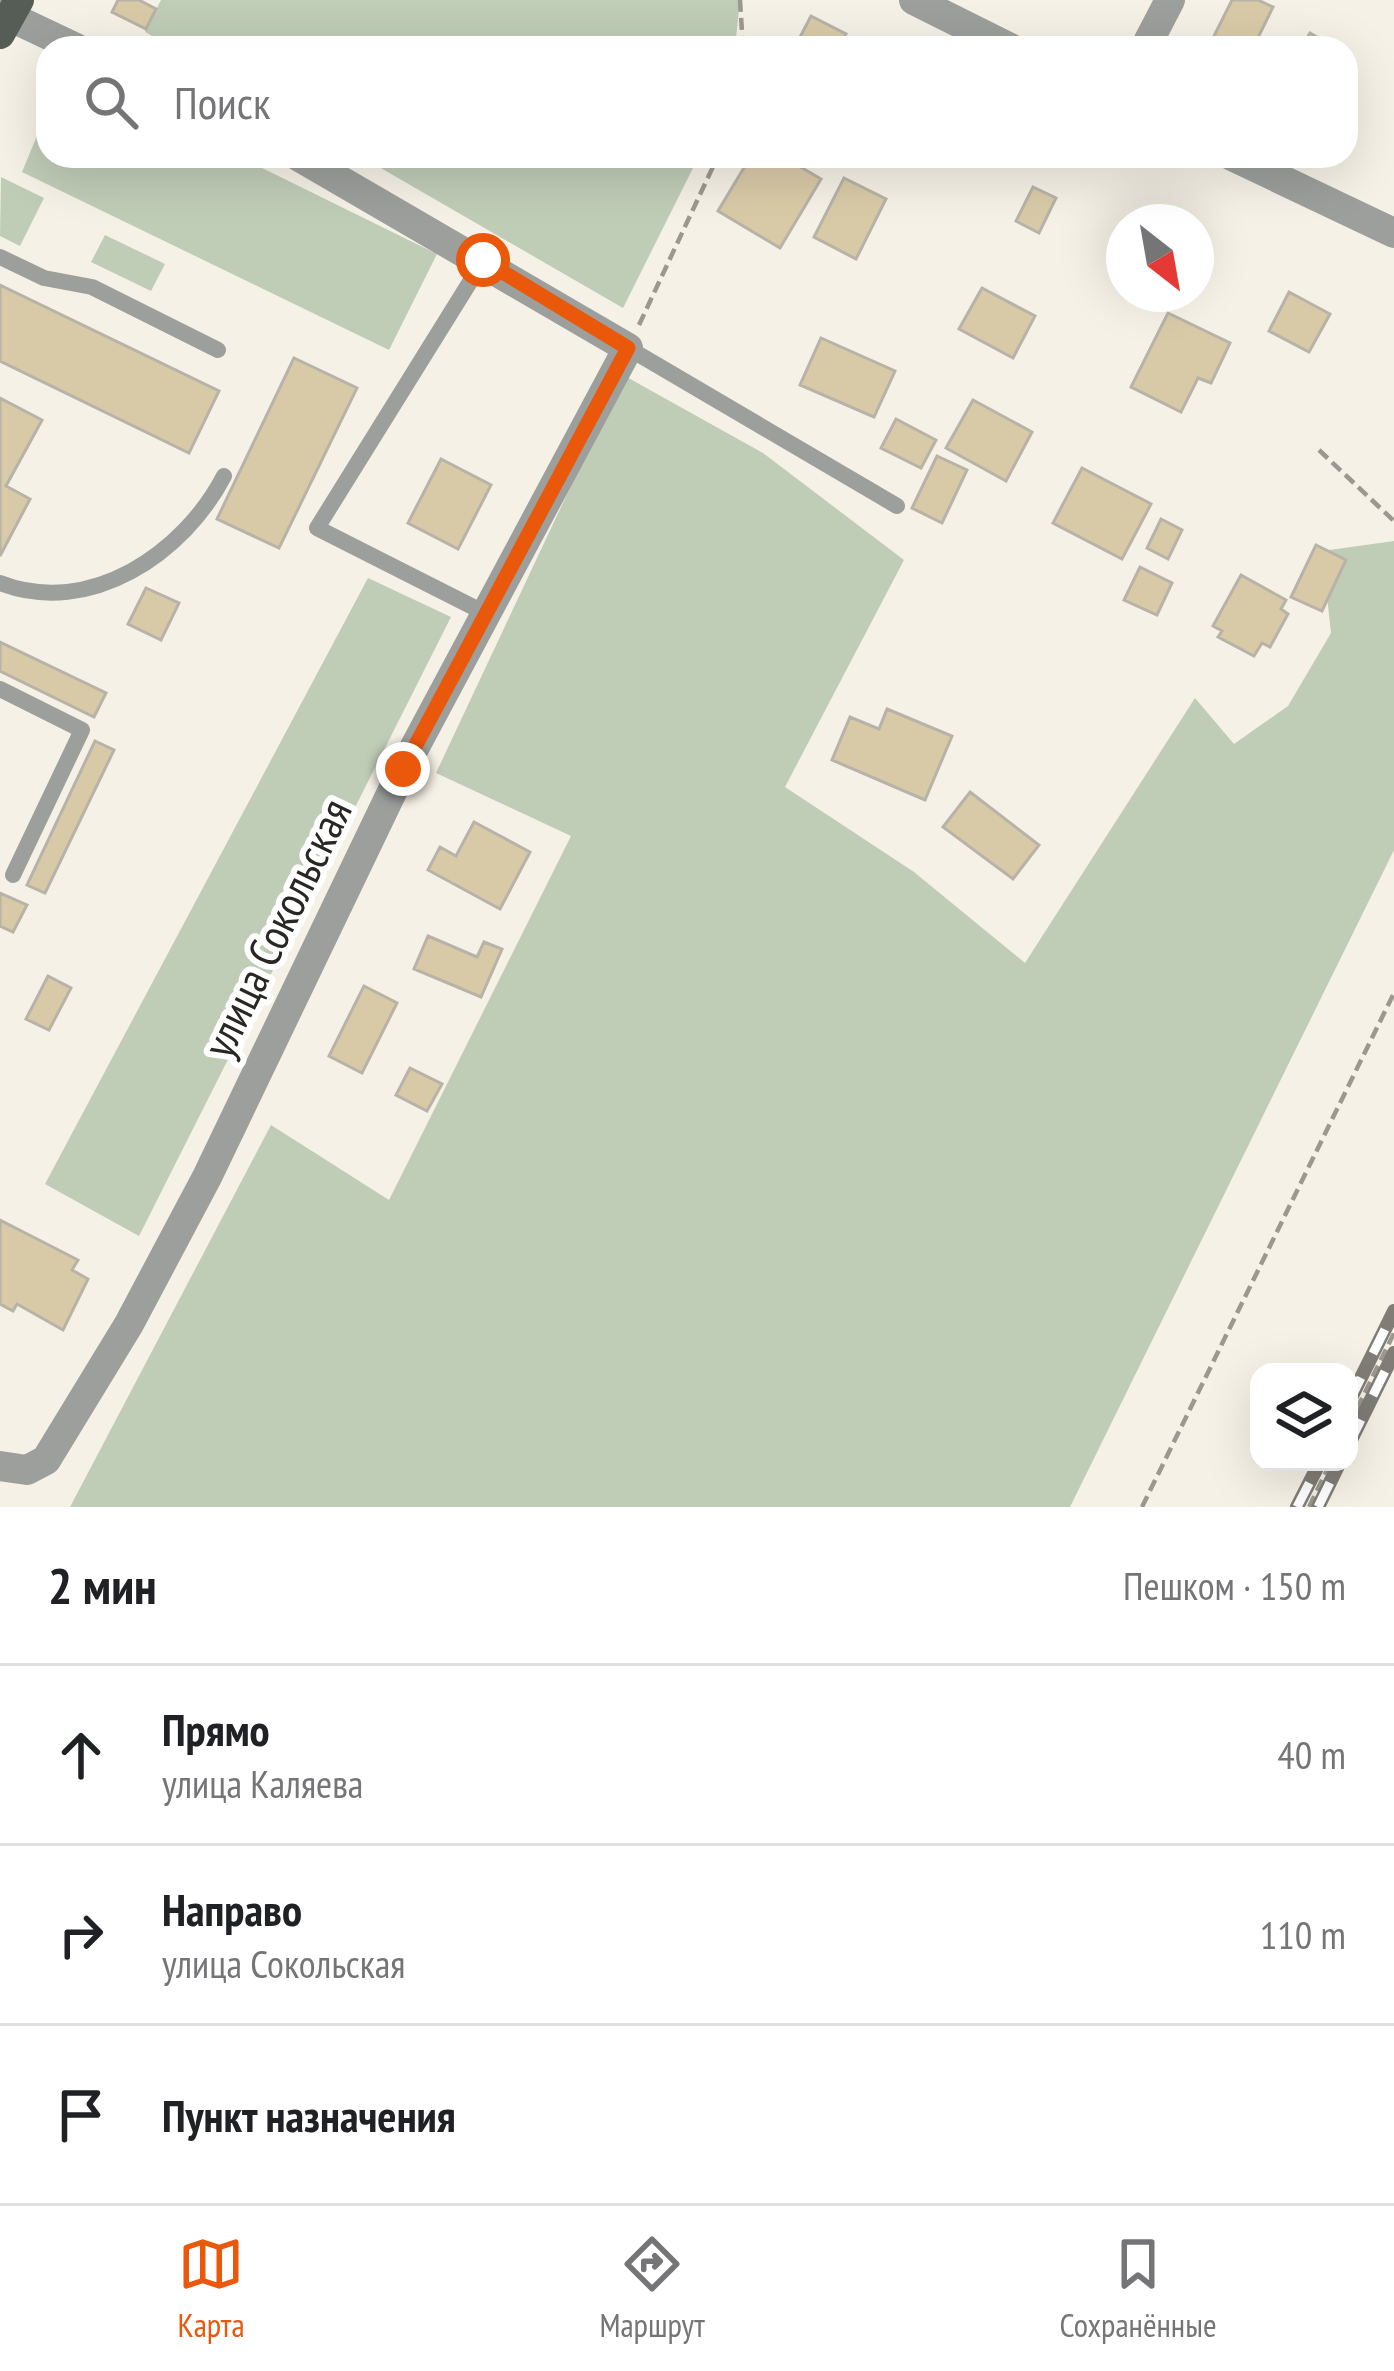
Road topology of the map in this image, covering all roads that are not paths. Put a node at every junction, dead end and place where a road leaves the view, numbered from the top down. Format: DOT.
graph roads {
  1 [pos="914,0"];
  2 [pos="1170,0"];
  3 [pos="7,16"];
  4 [pos="50,36"];
  5 [pos="986,36"];
  6 [pos="1151,36"];
  7 [pos="319,168"];
  8 [pos="1257,168"];
  9 [pos="1394,233"];
  10 [pos="0,257"];
  11 [pos="483,260"];
  12 [pos="628,348"];
  13 [pos="218,350"];
  14 [pos="224,476"];
  15 [pos="897,506"];
  16 [pos="0,583"];
  17 [pos="483,612"];
  18 [pos="0,689"];
  19 [pos="13,874"];
  20 [pos="14,1468"];
  1 -- 5 [label="street"];
  2 -- 6 [label="street"];
  3 -- 4 [label="street"];
  7 -- 11 [label="street"];
  8 -- 9 [label="street"];
  10 -- 13 [label="lane"];
  11 -- 12 [label="street"];
  11 -- 17 [label="lane"];
  12 -- 15 [label="lane"];
  12 -- 17 [label="street, улица Сокольская"];
  14 -- 16 [label="lane"];
  17 -- 20 [label="street, улица Сокольская"];
  18 -- 19 [label="lane"];
}
